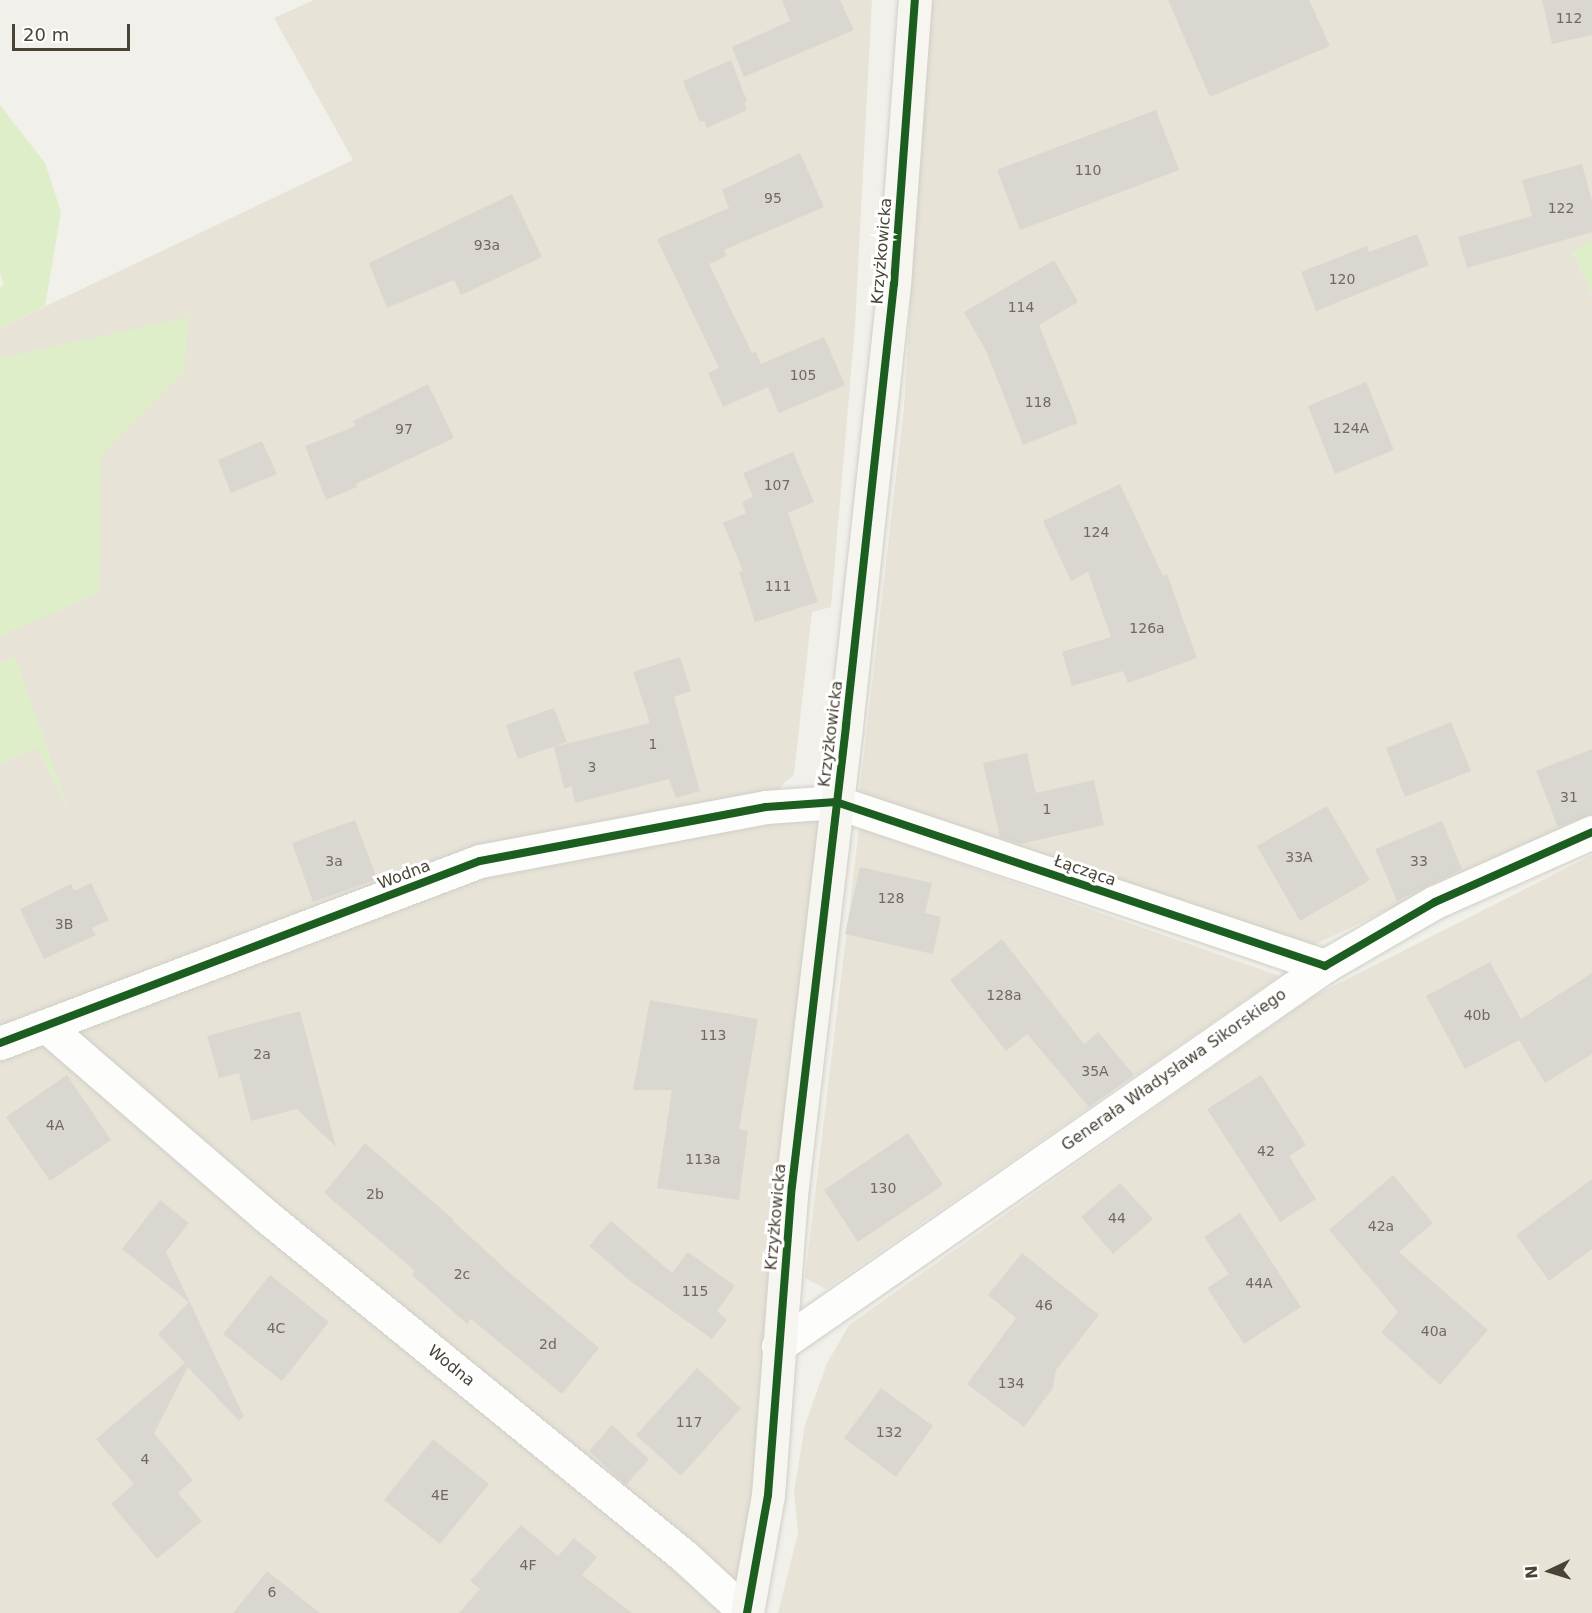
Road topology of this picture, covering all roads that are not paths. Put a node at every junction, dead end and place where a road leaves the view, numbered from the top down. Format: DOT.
graph roads {
  1 [pos="915,0"];
  2 [pos="836,802"];
  3 [pos="1592,832"];
  4 [pos="1325,966"];
  5 [pos="46,1026"];
  6 [pos="0,1043"];
  7 [pos="778,1346"];
  8 [pos="746,1613"];
  1 -- 2 [label="street, Krzyżkowicka"];
  2 -- 4 [label="street, Łącząca"];
  2 -- 5 [label="street, Wodna"];
  2 -- 7 [label="street, Krzyżkowicka"];
  3 -- 4 [label="street, Generała Władysława Sikorskiego"];
  4 -- 7 [label="street, Generała Władysława Sikorskiego"];
  5 -- 6 [label="street, Wodna"];
  5 -- 8 [label="street, Wodna"];
  7 -- 8 [label="street, Krzyżkowicka"];
}
